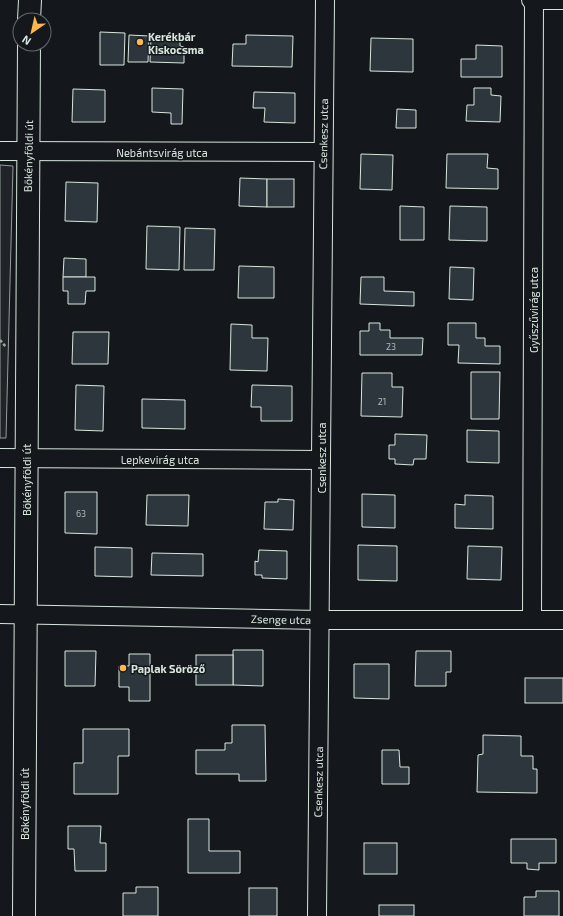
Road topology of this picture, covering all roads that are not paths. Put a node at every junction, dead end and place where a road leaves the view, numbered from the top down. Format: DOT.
graph roads {
  1 [pos="30,0"];
  2 [pos="325,0"];
  3 [pos="531,0"];
  4 [pos="534,0"];
  5 [pos="563,0"];
  6 [pos="29,12"];
  7 [pos="29,52"];
  8 [pos="0,151"];
  9 [pos="27,151"];
  10 [pos="323,152"];
  11 [pos="0,458"];
  12 [pos="26,458"];
  13 [pos="321,460"];
  14 [pos="0,614"];
  15 [pos="25,614"];
  16 [pos="532,619"];
  17 [pos="320,620"];
  18 [pos="563,620"];
  19 [pos="24,916"];
  20 [pos="316,916"];
  1 -- 6 [label="street"];
  2 -- 10 [label="street, Csenkesz utca"];
  3 -- 4 [label="street"];
  4 -- 5 [label="street"];
  4 -- 16 [label="street, Gyűszűvirág utca"];
  7 -- 9 [label="street, Bökényföldi út"];
  8 -- 9 [label="street, Nebántsvirág utca"];
  9 -- 10 [label="street, Nebántsvirág utca"];
  9 -- 12 [label="street, Bökényföldi út"];
  10 -- 13 [label="street, Csenkesz utca"];
  11 -- 12 [label="street, Lepkevirág utca"];
  12 -- 13 [label="street, Lepkevirág utca"];
  12 -- 15 [label="street, Bökényföldi út"];
  13 -- 17 [label="street, Csenkesz utca"];
  14 -- 15 [label="street, Zsenge utca"];
  15 -- 17 [label="street, Zsenge utca"];
  15 -- 19 [label="street, Bökényföldi út"];
  16 -- 17 [label="street, Zsenge utca"];
  16 -- 18 [label="street, Zsenge utca"];
  17 -- 20 [label="street, Csenkesz utca"];
}
